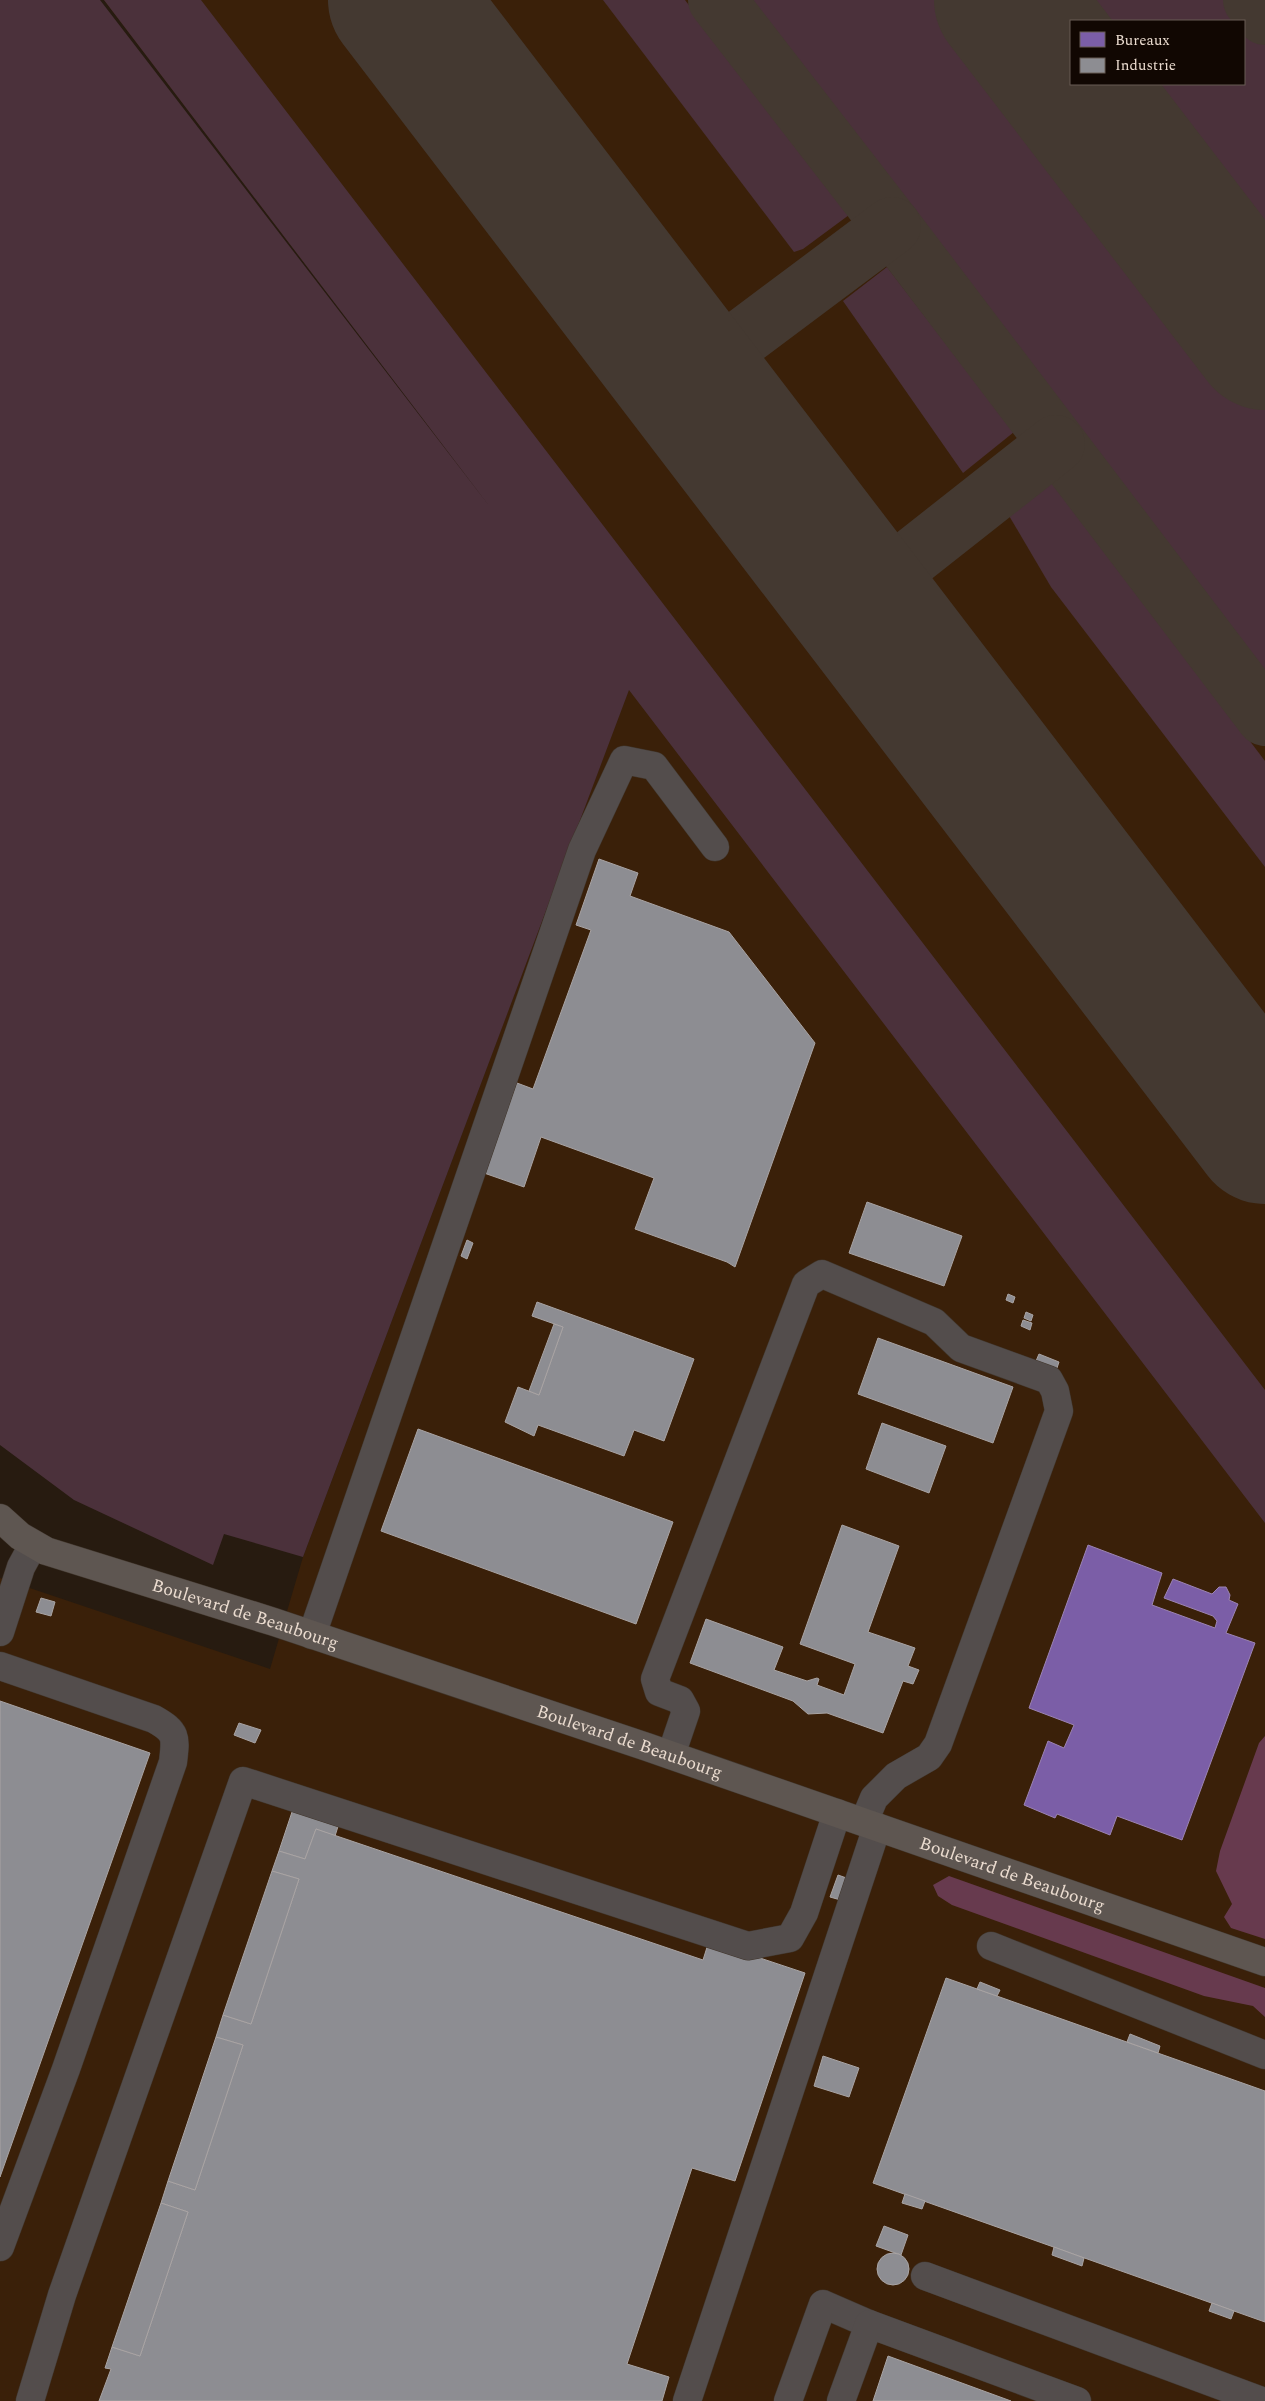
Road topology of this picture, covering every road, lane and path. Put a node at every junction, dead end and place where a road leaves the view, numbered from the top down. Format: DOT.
graph roads {
  1 [pos="716,847"];
  2 [pos="0,1518"];
  3 [pos="33,1545"];
  4 [pos="0,1632"];
  5 [pos="312,1635"];
  6 [pos="0,1666"];
  7 [pos="671,1755"];
  8 [pos="837,1813"];
  9 [pos="872,1816"];
  10 [pos="990,1946"];
  11 [pos="1265,1962"];
  12 [pos="1265,2055"];
  13 [pos="0,2247"];
  14 [pos="925,2276"];
  15 [pos="870,2324"];
  16 [pos="1262,2394"];
  17 [pos="30,2401"];
  18 [pos="687,2401"];
  19 [pos="788,2401"];
  20 [pos="841,2401"];
  21 [pos="1076,2401"];
  1 -- 5 [label="lane"];
  2 -- 3 [label="main road, Boulevard de Beaubourg"];
  3 -- 4 [label="lane"];
  3 -- 5 [label="main road, Boulevard de Beaubourg"];
  5 -- 7 [label="main road, Boulevard de Beaubourg"];
  6 -- 13 [label="lane"];
  7 -- 8 [label="main road, Boulevard de Beaubourg"];
  7 -- 9 [label="lane"];
  8 -- 9 [label="main road, Boulevard de Beaubourg"];
  8 -- 17 [label="lane"];
  9 -- 11 [label="main road, Boulevard de Beaubourg"];
  9 -- 18 [label="lane"];
  10 -- 12 [label="lane"];
  14 -- 16 [label="lane"];
  15 -- 19 [label="lane"];
  15 -- 20 [label="lane"];
  15 -- 21 [label="lane"];
}
